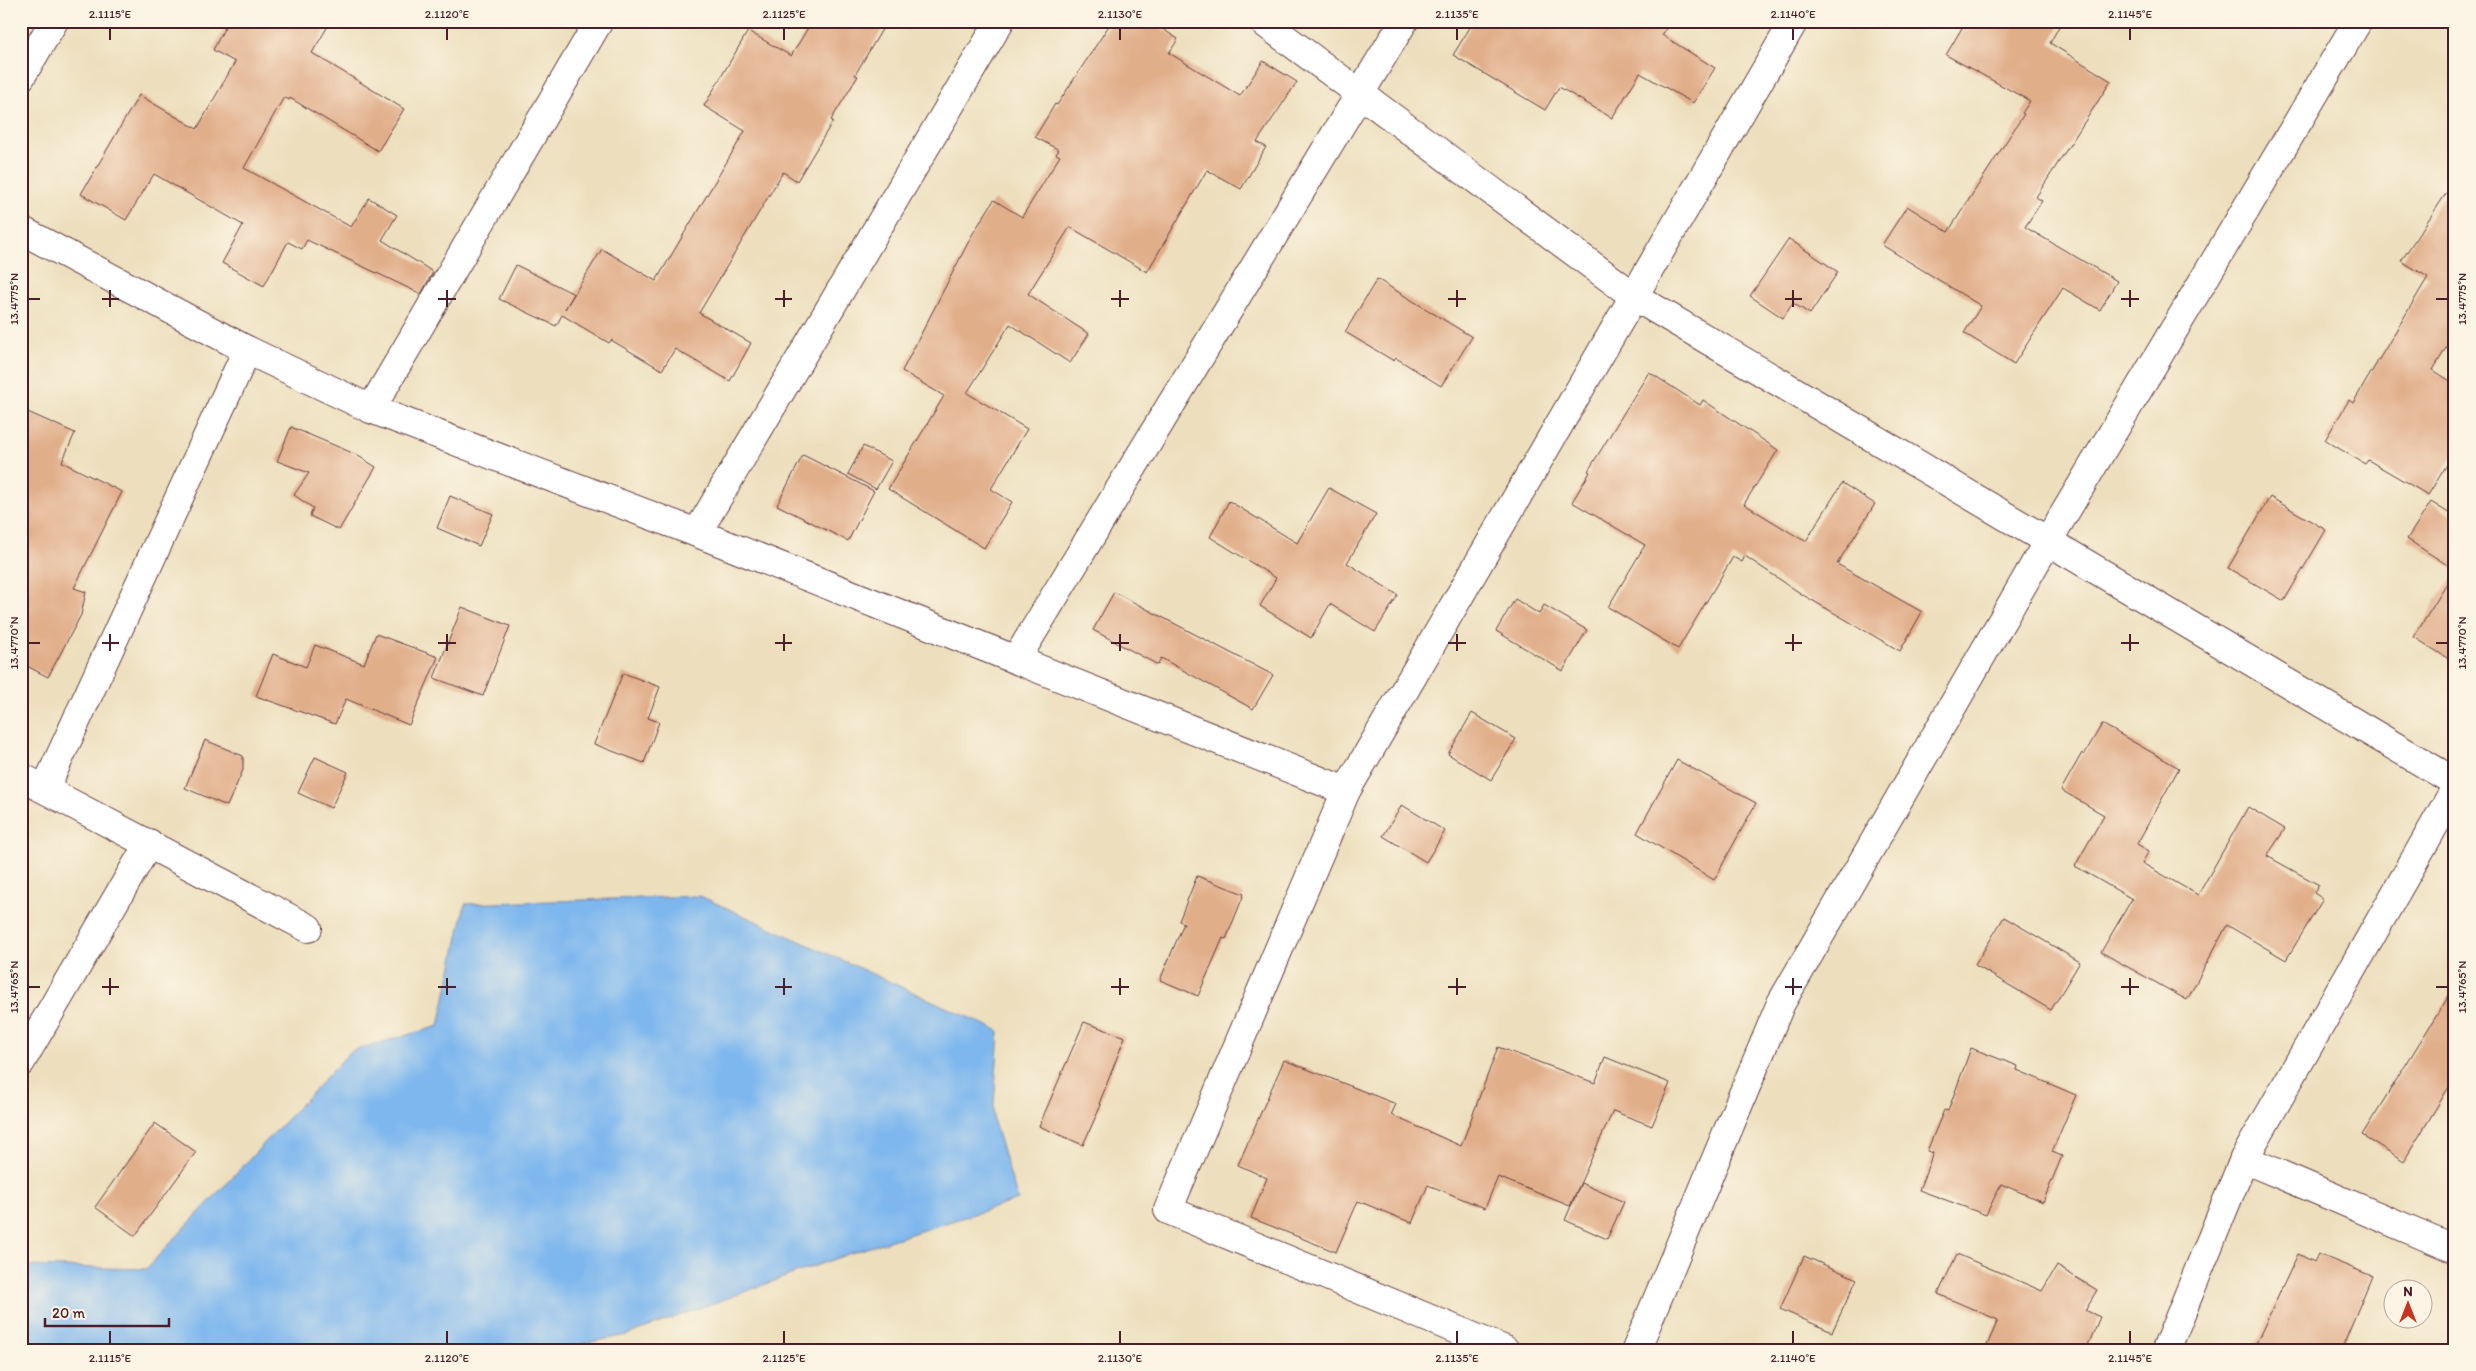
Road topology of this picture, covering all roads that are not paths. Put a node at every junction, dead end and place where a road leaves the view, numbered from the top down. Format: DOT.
graph roads {
  1 [pos="54,21"];
  2 [pos="599,21"];
  3 [pos="1000,21"];
  4 [pos="1262,21"];
  5 [pos="1404,21"];
  6 [pos="1794,21"];
  7 [pos="2358,21"];
  8 [pos="21,76"];
  9 [pos="1361,94"];
  10 [pos="21,230"];
  11 [pos="1634,297"];
  12 [pos="247,350"];
  13 [pos="371,409"];
  14 [pos="697,532"];
  15 [pos="2048,541"];
  16 [pos="1016,658"];
  17 [pos="21,777"];
  18 [pos="2455,782"];
  19 [pos="45,789"];
  20 [pos="2455,789"];
  21 [pos="1346,790"];
  22 [pos="149,844"];
  23 [pos="308,928"];
  24 [pos="21,1062"];
  25 [pos="2244,1159"];
  26 [pos="2455,1249"];
  27 [pos="1505,1350"];
  28 [pos="1636,1350"];
  29 [pos="2166,1350"];
  1 -- 8 [label="street"];
  2 -- 13 [label="street"];
  3 -- 14 [label="street"];
  4 -- 9 [label="street"];
  5 -- 9 [label="street"];
  6 -- 11 [label="street"];
  7 -- 15 [label="street"];
  9 -- 11 [label="street"];
  9 -- 16 [label="street"];
  10 -- 12 [label="street"];
  11 -- 15 [label="street"];
  11 -- 21 [label="street"];
  12 -- 13 [label="street"];
  12 -- 19 [label="street"];
  13 -- 14 [label="street"];
  14 -- 16 [label="street"];
  15 -- 18 [label="street"];
  15 -- 28 [label="street"];
  16 -- 21 [label="street"];
  17 -- 19 [label="street"];
  19 -- 22 [label="street"];
  20 -- 25 [label="street"];
  21 -- 27 [label="street"];
  22 -- 23 [label="street"];
  22 -- 24 [label="street"];
  25 -- 26 [label="street"];
  25 -- 29 [label="street"];
}
